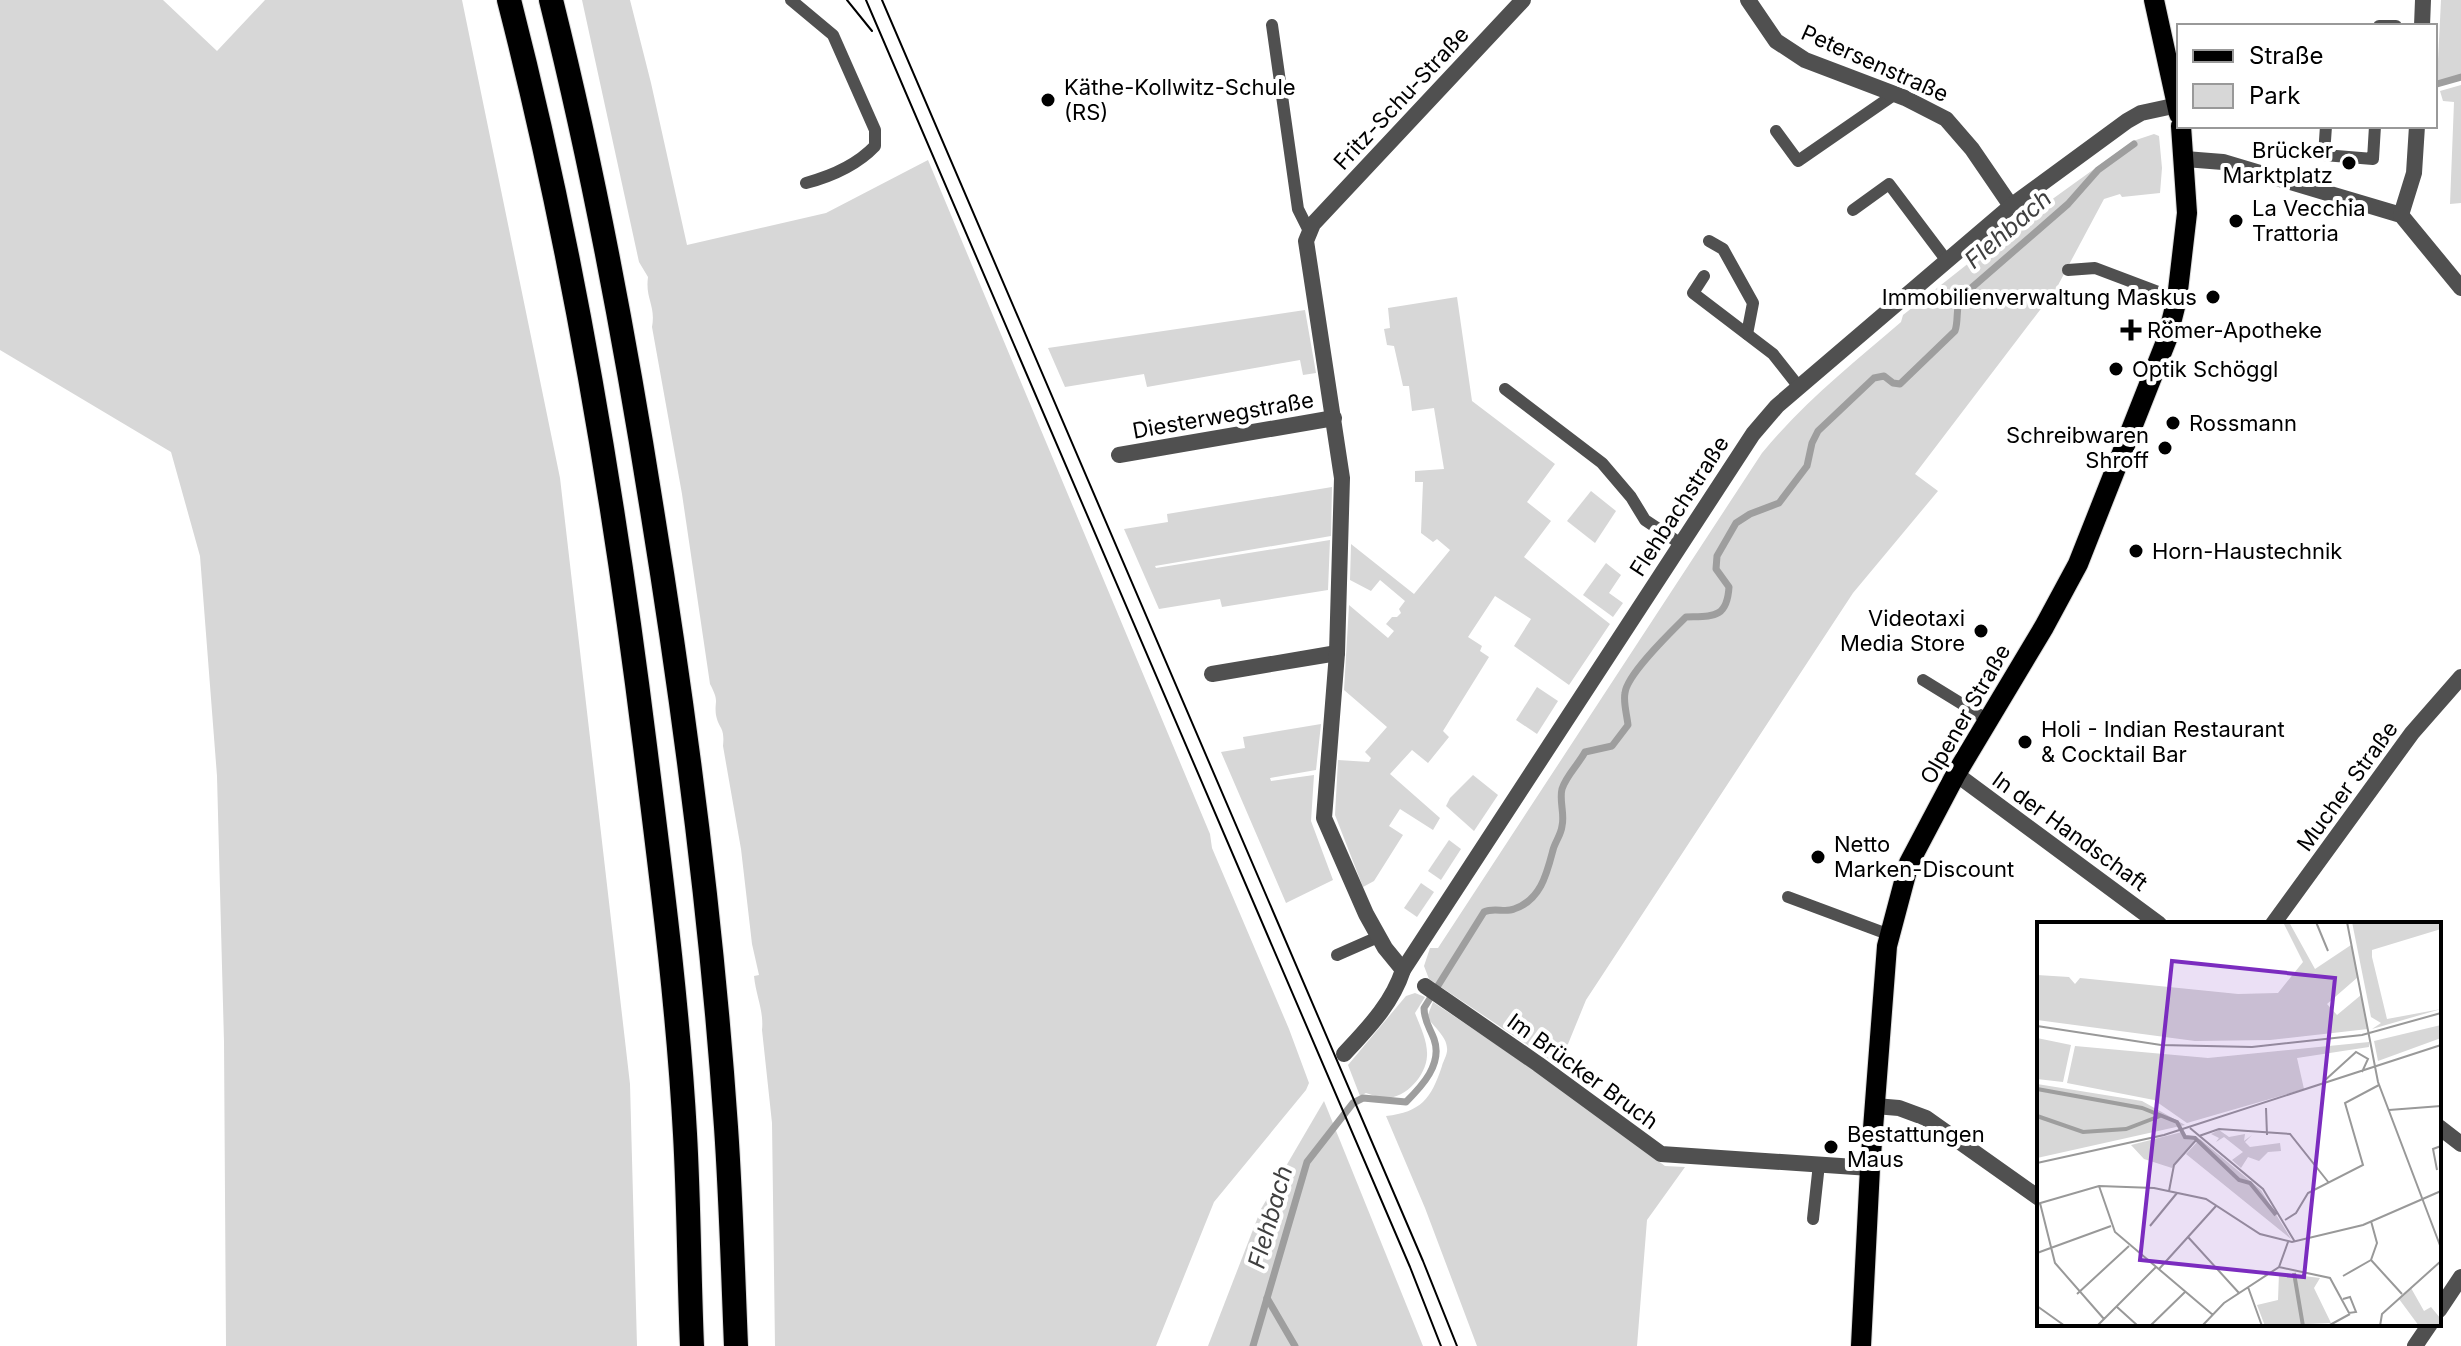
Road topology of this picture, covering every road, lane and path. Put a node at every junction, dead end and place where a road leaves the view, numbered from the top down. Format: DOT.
graph roads {
  1 [pos="509,0"];
  2 [pos="551,0"];
  3 [pos="791,0"];
  4 [pos="1523,0"];
  5 [pos="1748,0"];
  6 [pos="2154,0"];
  7 [pos="2423,0"];
  8 [pos="2422,24"];
  9 [pos="1272,25"];
  10 [pos="1895,94"];
  11 [pos="2177,106"];
  12 [pos="2177,115"];
  13 [pos="2181,128"];
  14 [pos="2326,128"];
  15 [pos="2375,128"];
  16 [pos="2417,128"];
  17 [pos="1776,131"];
  18 [pos="2185,159"];
  19 [pos="806,183"];
  20 [pos="2011,206"];
  21 [pos="1853,210"];
  22 [pos="2401,215"];
  23 [pos="1309,231"];
  24 [pos="1709,241"];
  25 [pos="1947,261"];
  26 [pos="2068,270"];
  27 [pos="1704,276"];
  28 [pos="2461,288"];
  29 [pos="2177,299"];
  30 [pos="1747,334"];
  31 [pos="1799,387"];
  32 [pos="1505,389"];
  33 [pos="1334,418"];
  34 [pos="1119,455"];
  35 [pos="1681,544"];
  36 [pos="1337,653"];
  37 [pos="1212,674"];
  38 [pos="2461,677"];
  39 [pos="1923,680"];
  40 [pos="1988,720"];
  41 [pos="1956,774"];
  42 [pos="1788,897"];
  43 [pos="2156,922"];
  44 [pos="2274,922"];
  45 [pos="1890,935"];
  46 [pos="1378,937"];
  47 [pos="1337,955"];
  48 [pos="1403,970"];
  49 [pos="1432,991"];
  50 [pos="1344,1054"];
  51 [pos="1875,1106"];
  52 [pos="2441,1129"];
  53 [pos="2461,1144"];
  54 [pos="1819,1164"];
  55 [pos="1870,1168"];
  56 [pos="2037,1197"];
  57 [pos="1813,1219"];
  58 [pos="2461,1277"];
  59 [pos="2441,1307"];
  60 [pos="2429,1326"];
  61 [pos="692,1346"];
  62 [pos="736,1346"];
  63 [pos="1861,1346"];
  64 [pos="2415,1346"];
  1 -- 61 [label="highway"];
  2 -- 62 [label="highway"];
  3 -- 19 [label="lane"];
  4 -- 23 [label="street, Fritz-Schu-Straße"];
  5 -- 10 [label="street, Petersenstraße"];
  6 -- 11 [label="main road, Olpener Straße"];
  7 -- 8 [label="street"];
  9 -- 23 [label="lane"];
  10 -- 17 [label="lane"];
  10 -- 20 [label="street, Petersenstraße"];
  12 -- 20 [label="street, Flehbachstraße"];
  13 -- 18 [label="main road, Olpener Straße"];
  14 -- 15 [label="lane"];
  16 -- 22 [label="street"];
  18 -- 22 [label="street"];
  18 -- 29 [label="main road, Olpener Straße"];
  20 -- 25 [label="street, Flehbachstraße"];
  21 -- 25 [label="lane"];
  22 -- 28 [label="street"];
  23 -- 33 [label="street, Diesterwegstraße"];
  24 -- 30 [label="lane"];
  25 -- 31 [label="street, Flehbachstraße"];
  26 -- 29 [label="lane"];
  27 -- 30 [label="lane"];
  29 -- 40 [label="main road, Olpener Straße"];
  30 -- 31 [label="lane"];
  31 -- 35 [label="street, Flehbachstraße"];
  32 -- 35 [label="lane"];
  33 -- 34 [label="street, Diesterwegstraße"];
  33 -- 36 [label="street, Diesterwegstraße"];
  35 -- 48 [label="street, Flehbachstraße"];
  36 -- 37 [label="street"];
  36 -- 46 [label="street, Diesterwegstraße"];
  38 -- 44 [label="street, Mucher Straße"];
  39 -- 40 [label="lane"];
  40 -- 41 [label="main road, Olpener Straße"];
  41 -- 43 [label="street, In der Handschaft"];
  41 -- 45 [label="main road, Olpener Straße"];
  42 -- 45 [label="lane"];
  45 -- 51 [label="main road, Olpener Straße"];
  46 -- 47 [label="lane"];
  46 -- 48 [label="street, Diesterwegstraße"];
  48 -- 50 [label="street, Flehbachstraße"];
  49 -- 54 [label="street, Im Brücker Bruch"];
  51 -- 55 [label="main road, Olpener Straße"];
  51 -- 56 [label="street"];
  52 -- 53 [label="street"];
  54 -- 55 [label="street, Im Brücker Bruch"];
  54 -- 57 [label="lane"];
  55 -- 63 [label="main road, Olpener Straße"];
  58 -- 59 [label="street"];
  60 -- 64 [label="street"];
}
